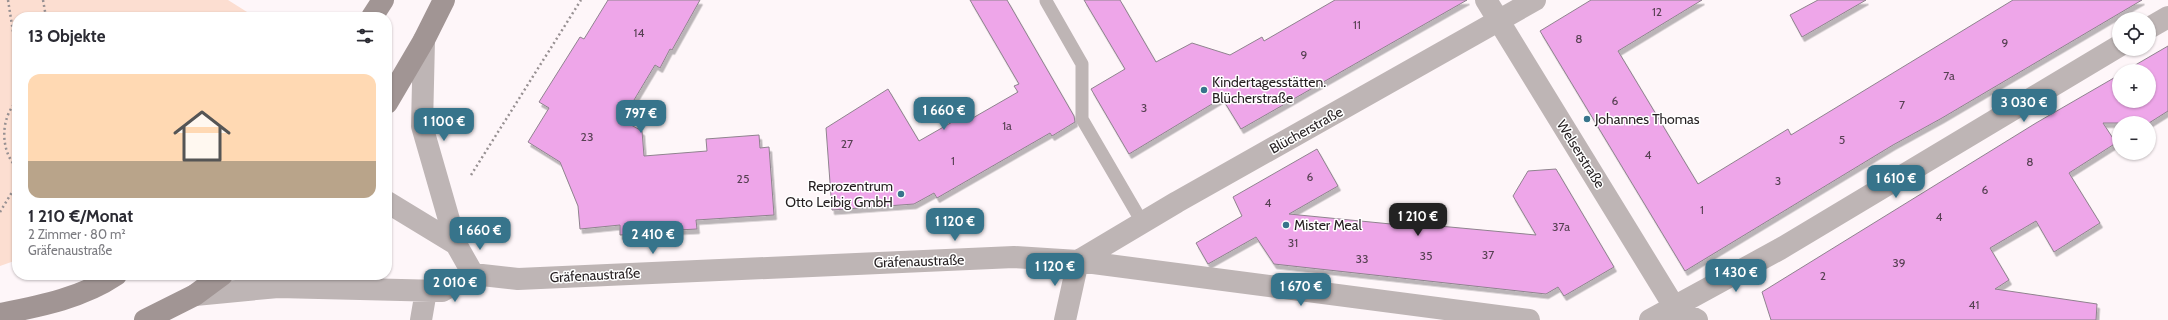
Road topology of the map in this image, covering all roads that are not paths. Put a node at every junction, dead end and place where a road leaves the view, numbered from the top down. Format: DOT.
graph roads {
  1 [pos="383,0"];
  2 [pos="444,0"];
  3 [pos="1486,0"];
  4 [pos="1535,0"];
  5 [pos="1046,1"];
  6 [pos="375,12"];
  7 [pos="2168,17"];
  8 [pos="1499,21"];
  9 [pos="2156,24"];
  10 [pos="424,40"];
  11 [pos="2112,50"];
  12 [pos="392,94"];
  13 [pos="392,205"];
  14 [pos="1142,222"];
  15 [pos="456,244"];
  16 [pos="1078,261"];
  17 [pos="473,274"];
  18 [pos="109,280"];
  19 [pos="215,280"];
  20 [pos="390,282"];
  21 [pos="426,291"];
  22 [pos="195,295"];
  23 [pos="0,314"];
  24 [pos="1677,314"];
  25 [pos="145,320"];
  26 [pos="421,320"];
  27 [pos="1065,320"];
  28 [pos="1529,320"];
  29 [pos="1650,320"];
  30 [pos="1697,320"];
  1 -- 6 [label="street"];
  2 -- 10 [label="street"];
  3 -- 8 [label="street, Welserstraße"];
  4 -- 8 [label="street, Blücherstraße"];
  5 -- 14 [label="lane"];
  7 -- 9 [label="street"];
  8 -- 14 [label="street, Blücherstraße"];
  8 -- 24 [label="street, Welserstraße"];
  10 -- 12 [label="street"];
  10 -- 15 [label="street"];
  11 -- 24 [label="street"];
  13 -- 15 [label="street"];
  14 -- 16 [label="street, Blücherstraße"];
  15 -- 17 [label="street"];
  16 -- 17 [label="street, Gräfenaustraße"];
  16 -- 27 [label="street"];
  16 -- 28 [label="street, Gräfenaustraße"];
  17 -- 21 [label="street"];
  18 -- 23 [label="street"];
  19 -- 22 [label="street"];
  20 -- 21 [label="street"];
  20 -- 22 [label="street"];
  21 -- 26 [label="street"];
  22 -- 25 [label="street"];
  24 -- 29 [label="street"];
  24 -- 30 [label="street"];
}
